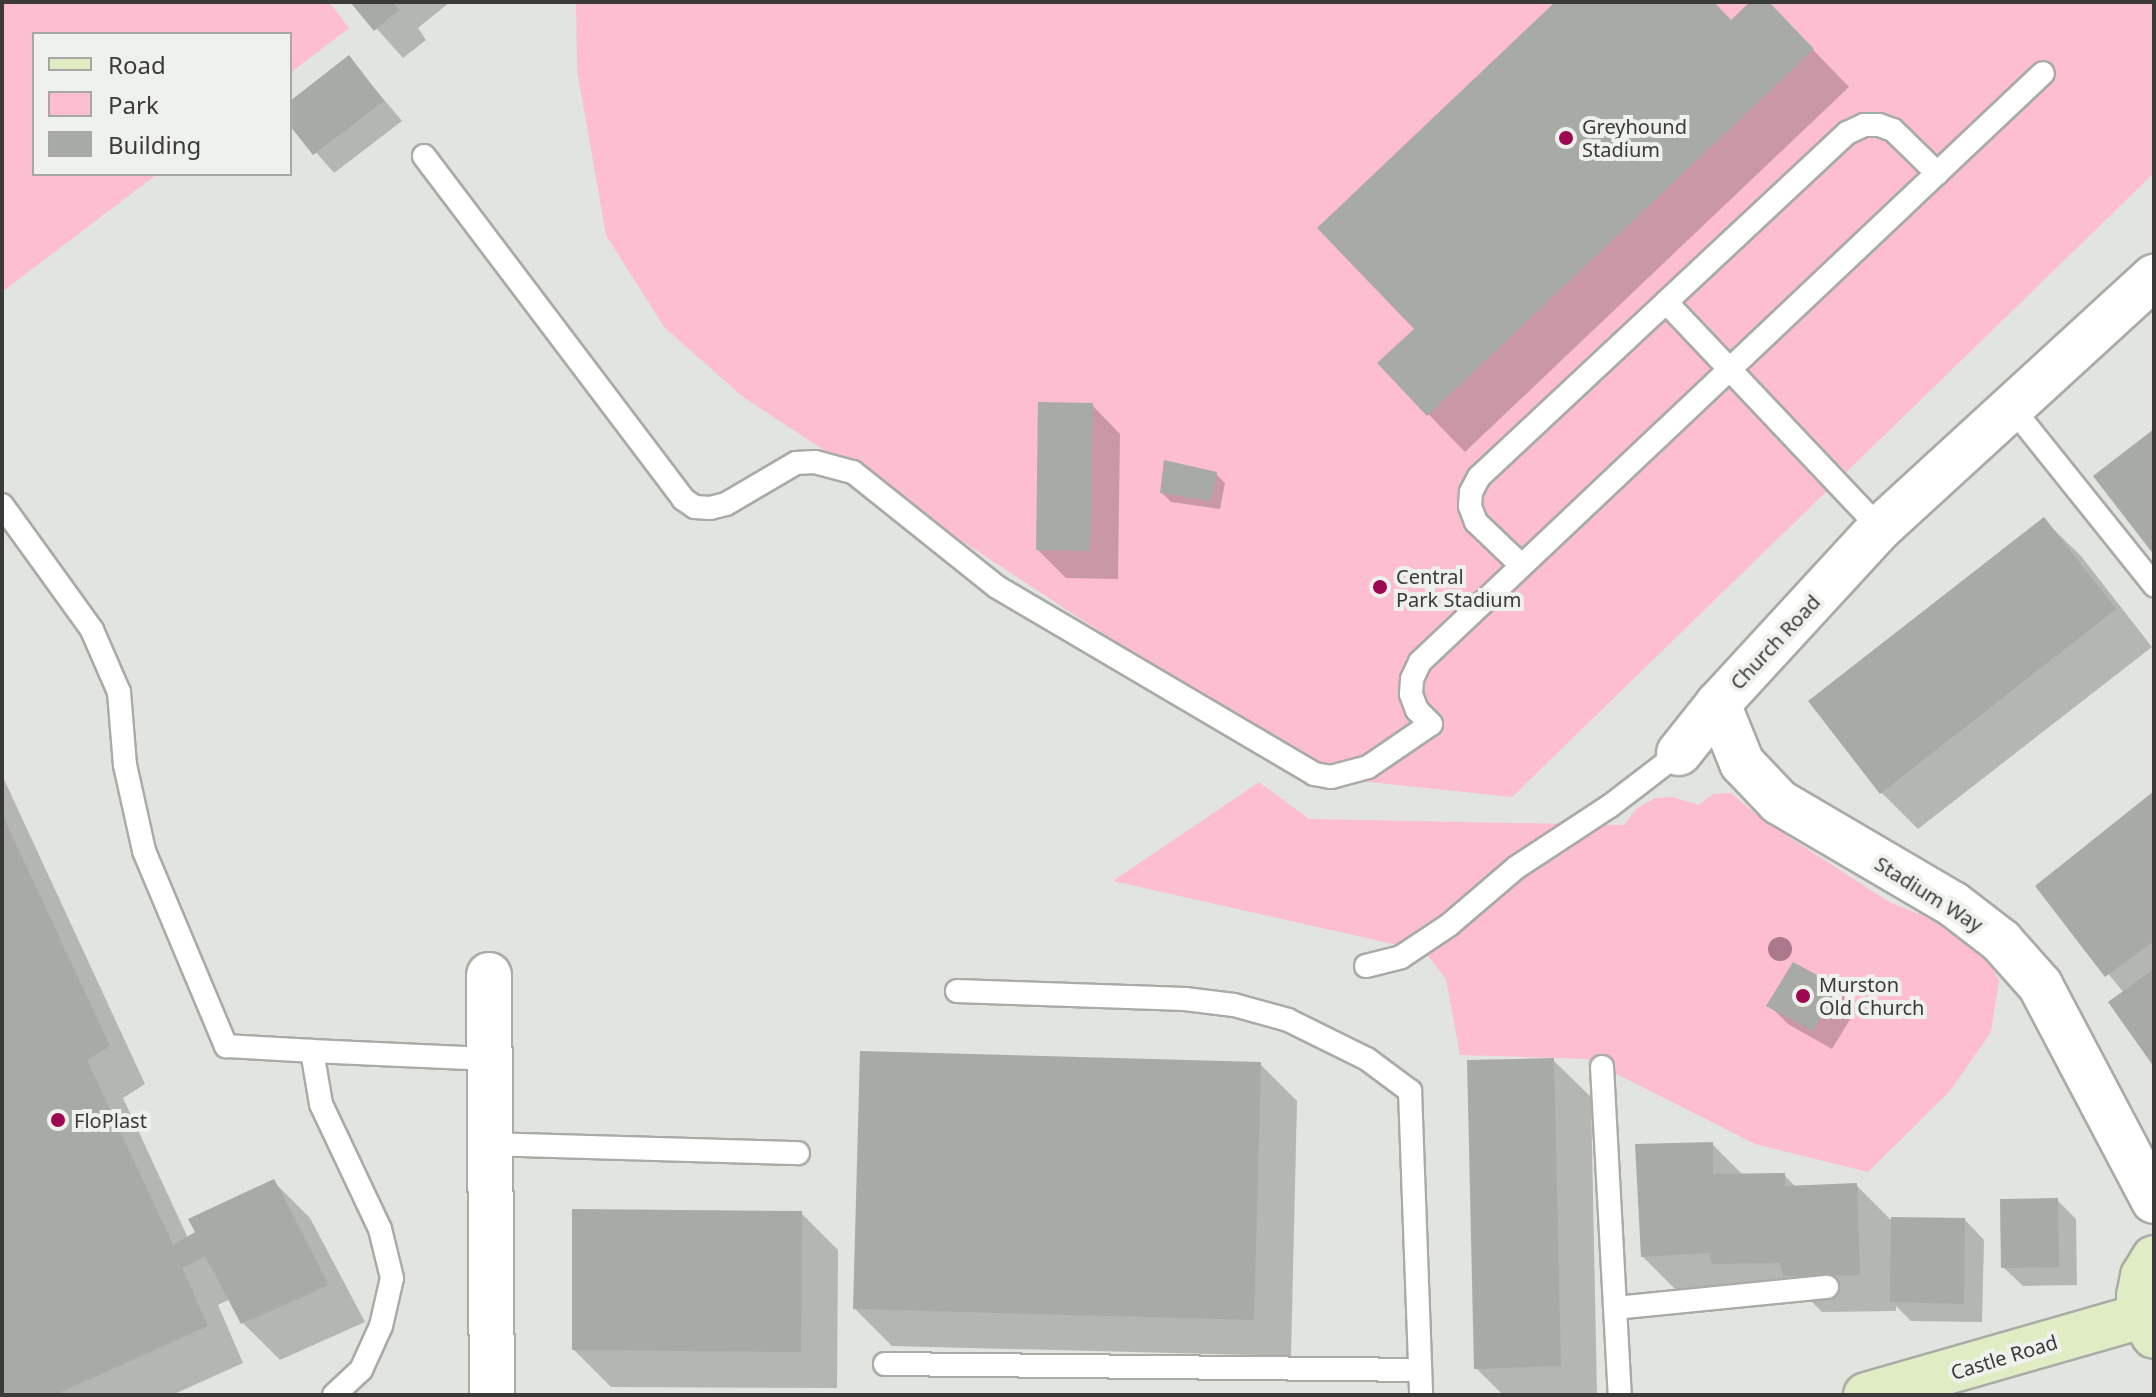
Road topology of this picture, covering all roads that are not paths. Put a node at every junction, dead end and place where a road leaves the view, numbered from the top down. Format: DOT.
graph roads {
  1 [pos="2043,73"];
  2 [pos="424,156"];
  3 [pos="1937,173"];
  4 [pos="2154,277"];
  5 [pos="1666,302"];
  6 [pos="1729,368"];
  7 [pos="2013,409"];
  8 [pos="2,505"];
  9 [pos="1880,528"];
  10 [pos="1521,565"];
  11 [pos="2154,585"];
  12 [pos="1718,704"];
  13 [pos="1679,753"];
  14 [pos="1366,966"];
  15 [pos="489,975"];
  16 [pos="957,991"];
  17 [pos="312,1051"];
  18 [pos="491,1059"];
  19 [pos="1602,1067"];
  20 [pos="489,1144"];
  21 [pos="798,1153"];
  22 [pos="2154,1201"];
  23 [pos="2154,1258"];
  24 [pos="1827,1287"];
  25 [pos="1615,1308"];
  26 [pos="2148,1326"];
  27 [pos="885,1364"];
  28 [pos="1420,1370"];
  29 [pos="334,1395"];
  30 [pos="492,1395"];
  31 [pos="1421,1395"];
  32 [pos="1620,1395"];
  33 [pos="1867,1395"];
  1 -- 3 [label="lane"];
  2 -- 10 [label="lane"];
  3 -- 5 [label="lane"];
  3 -- 6 [label="lane"];
  4 -- 7 [label="street, Church Road"];
  5 -- 6 [label="lane"];
  5 -- 10 [label="lane"];
  6 -- 9 [label="lane"];
  6 -- 10 [label="lane"];
  7 -- 9 [label="street, Church Road"];
  7 -- 11 [label="lane"];
  8 -- 17 [label="lane"];
  9 -- 12 [label="street, Church Road"];
  12 -- 13 [label="street, Church Road"];
  12 -- 22 [label="street, Stadium Way"];
  13 -- 14 [label="lane, Church Road"];
  15 -- 18 [label="street"];
  16 -- 28 [label="lane"];
  17 -- 18 [label="lane"];
  17 -- 29 [label="lane"];
  18 -- 20 [label="street"];
  19 -- 25 [label="lane"];
  20 -- 21 [label="lane"];
  20 -- 30 [label="street"];
  23 -- 26 [label="main road"];
  24 -- 25 [label="lane"];
  25 -- 32 [label="lane"];
  26 -- 33 [label="main road, Castle Road"];
  27 -- 28 [label="lane"];
  28 -- 31 [label="lane"];
}
